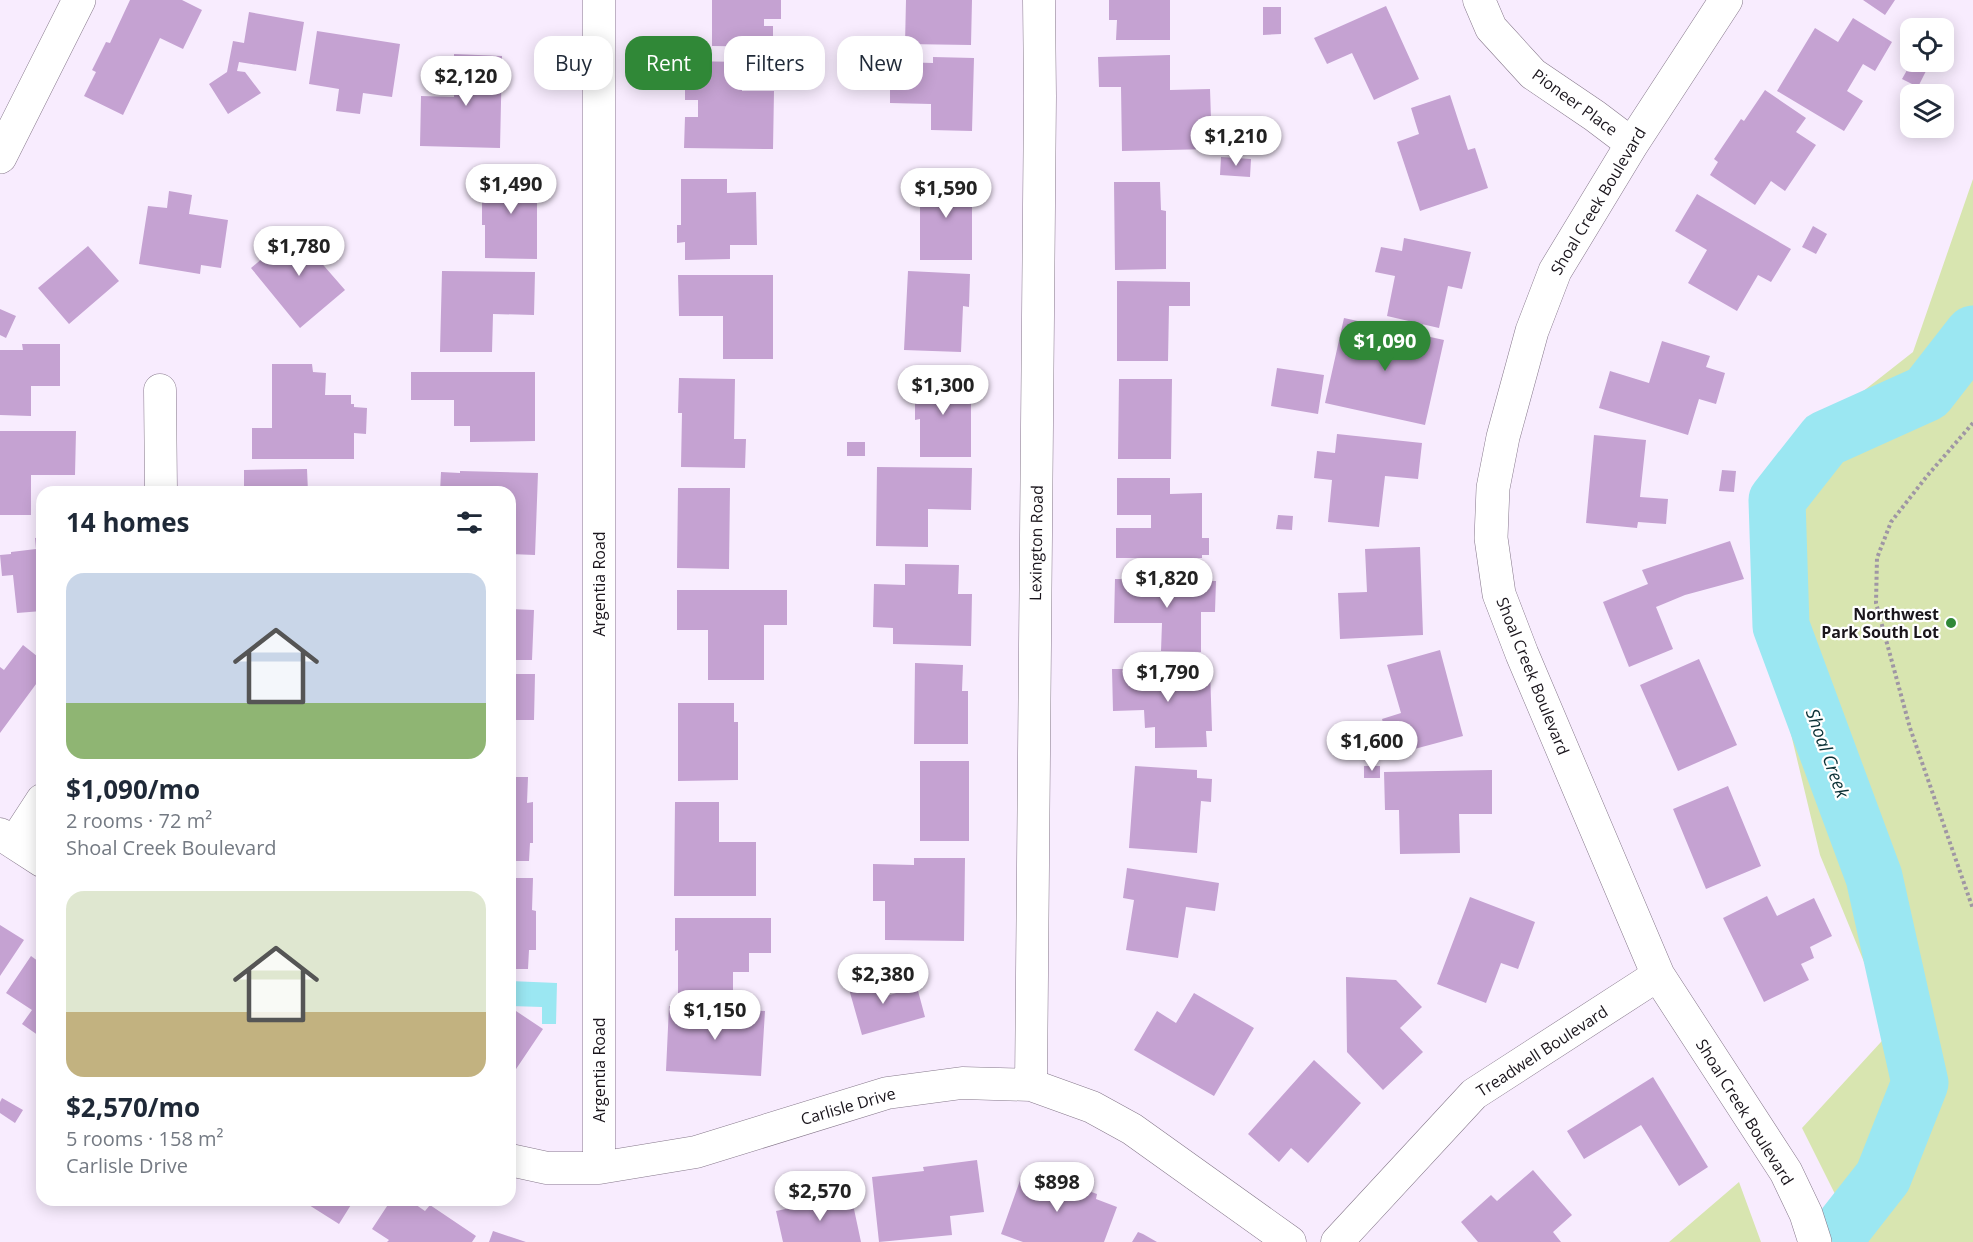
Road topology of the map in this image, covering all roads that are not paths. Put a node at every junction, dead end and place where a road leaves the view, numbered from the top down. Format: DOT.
graph roads {
  1 [pos="79,0"];
  2 [pos="599,0"];
  3 [pos="1039,0"];
  4 [pos="1479,0"];
  5 [pos="1726,0"];
  6 [pos="1632,144"];
  7 [pos="0,157"];
  8 [pos="160,390"];
  9 [pos="161,486"];
  10 [pos="36,807"];
  11 [pos="7,839"];
  12 [pos="36,857"];
  13 [pos="1658,975"];
  14 [pos="1030,1085"];
  15 [pos="516,1161"];
  16 [pos="599,1168"];
  17 [pos="1290,1242"];
  18 [pos="1337,1242"];
  19 [pos="1815,1242"];
  1 -- 7 [label="street"];
  2 -- 16 [label="street, Argentia Road"];
  3 -- 14 [label="street, Lexington Road"];
  4 -- 6 [label="street, Pioneer Place"];
  5 -- 6 [label="street, Shoal Creek Boulevard"];
  6 -- 13 [label="street, Shoal Creek Boulevard"];
  8 -- 9 [label="street"];
  10 -- 11 [label="street"];
  11 -- 12 [label="street"];
  13 -- 18 [label="street, Treadwell Boulevard"];
  13 -- 19 [label="street, Shoal Creek Boulevard"];
  14 -- 16 [label="street, Carlisle Drive"];
  14 -- 17 [label="street, Carlisle Drive"];
  15 -- 16 [label="street, Carlisle Drive"];
}
